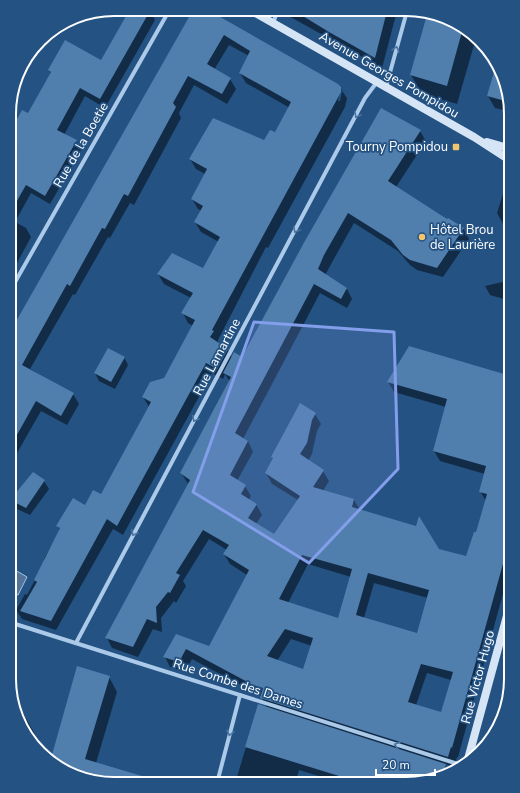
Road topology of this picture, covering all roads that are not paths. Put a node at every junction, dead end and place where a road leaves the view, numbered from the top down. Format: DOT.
graph roads {
  1 [pos="166,16"];
  2 [pos="261,16"];
  3 [pos="276,16"];
  4 [pos="406,16"];
  5 [pos="273,23"];
  6 [pos="377,82"];
  7 [pos="386,87"];
  8 [pos="474,137"];
  9 [pos="504,147"];
  10 [pos="504,156"];
  11 [pos="16,280"];
  12 [pos="16,624"];
  13 [pos="504,627"];
  14 [pos="76,643"];
  15 [pos="240,695"];
  16 [pos="469,754"];
  17 [pos="456,763"];
  18 [pos="219,777"];
  1 -- 11 [label="street, Rue de la Boetie"];
  2 -- 5 [label="main road, Avenue Georges Pompidou"];
  3 -- 5 [label="street"];
  7 -- 4 [label="street, one-way"];
  5 -- 6 [label="main road, Avenue Georges Pompidou"];
  6 -- 7 [label="main road, Avenue Georges Pompidou"];
  6 -- 14 [label="street, Rue Lamartine, one-way"];
  7 -- 8 [label="main road, Avenue Georges Pompidou"];
  8 -- 9 [label="main road, Avenue Georges Pompidou"];
  8 -- 10 [label="main road, Avenue Georges Pompidou"];
  12 -- 14 [label="street, Rue Combe des Dames"];
  13 -- 16 [label="main road, Rue Victor Hugo"];
  14 -- 15 [label="street, Rue Combe des Dames"];
  17 -- 15 [label="street, Rue Combe des Dames, one-way"];
  15 -- 18 [label="street, one-way"];
}
